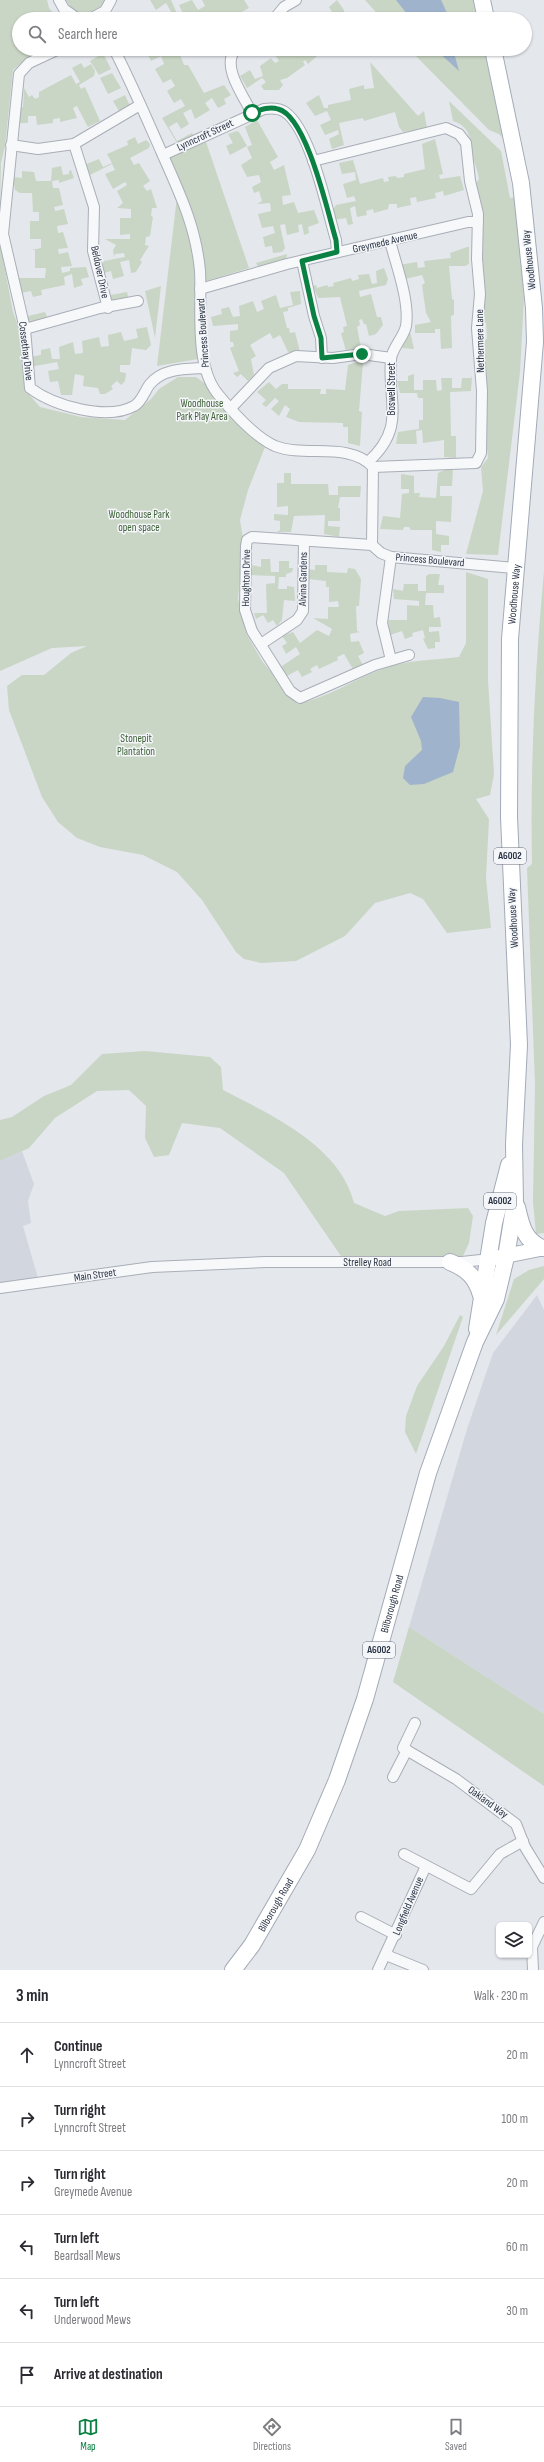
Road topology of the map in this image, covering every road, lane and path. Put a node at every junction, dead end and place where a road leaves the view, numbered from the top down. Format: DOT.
graph roads {
  1 [pos="59,0"];
  2 [pos="111,0"];
  3 [pos="296,0"];
  4 [pos="482,0"];
  5 [pos="281,4"];
  6 [pos="68,12"];
  7 [pos="107,12"];
  8 [pos="485,12"];
  9 [pos="43,56"];
  10 [pos="117,56"];
  11 [pos="231,56"];
  12 [pos="494,56"];
  13 [pos="140,105"];
  14 [pos="252,113"];
  15 [pos="74,144"];
  16 [pos="11,145"];
  17 [pos="162,155"];
  18 [pos="313,161"];
  19 [pos="478,222"];
  20 [pos="390,241"];
  21 [pos="337,252"];
  22 [pos="302,261"];
  23 [pos="200,289"];
  24 [pos="138,301"];
  25 [pos="108,308"];
  26 [pos="25,329"];
  27 [pos="322,358"];
  28 [pos="391,358"];
  29 [pos="204,368"];
  30 [pos="231,408"];
  31 [pos="371,464"];
  32 [pos="304,541"];
  33 [pos="372,545"];
  34 [pos="391,557"];
  35 [pos="514,568"];
  36 [pos="261,644"];
  37 [pos="409,655"];
  38 [pos="392,660"];
  39 [pos="514,1144"];
  40 [pos="515,1202"];
  41 [pos="543,1248"];
  42 [pos="506,1257"];
  43 [pos="490,1259"];
  44 [pos="450,1262"];
  45 [pos="190,1265"];
  46 [pos="0,1288"];
  47 [pos="482,1295"];
  48 [pos="475,1342"];
  49 [pos="415,1723"];
  50 [pos="406,1750"];
  51 [pos="393,1777"];
  52 [pos="523,1841"];
  53 [pos="404,1854"];
  54 [pos="426,1866"];
  55 [pos="544,1878"];
  56 [pos="361,1917"];
  57 [pos="544,1922"];
  58 [pos="396,1935"];
  59 [pos="252,1945"];
  60 [pos="386,1955"];
  61 [pos="233,1970"];
  62 [pos="244,1970"];
  63 [pos="378,1970"];
  64 [pos="423,1970"];
  65 [pos="533,1970"];
  1 -- 6 [label="street"];
  2 -- 7 [label="street"];
  3 -- 5 [label="street"];
  4 -- 8 [label="main road"];
  9 -- 16 [label="street, Cossethay Drive"];
  10 -- 13 [label="street, Princess Boulevard"];
  11 -- 14 [label="street"];
  12 -- 35 [label="main road, Woodhouse Way / A6002"];
  13 -- 15 [label="street"];
  13 -- 17 [label="street, Princess Boulevard"];
  14 -- 17 [label="street, Lynncroft Street"];
  14 -- 18 [label="street, Lynncroft Street"];
  15 -- 16 [label="street"];
  15 -- 25 [label="street, Beldover Drive"];
  16 -- 26 [label="street, Cossethay Drive"];
  17 -- 23 [label="street, Princess Boulevard"];
  18 -- 19 [label="street, Nethermere Lane"];
  18 -- 21 [label="street, Lynncroft Street"];
  19 -- 20 [label="street, Greymede Avenue"];
  19 -- 31 [label="street, Nethermere Lane"];
  20 -- 21 [label="street, Greymede Avenue"];
  20 -- 28 [label="street, Boswell Street"];
  21 -- 22 [label="street, Greymede Avenue"];
  22 -- 23 [label="street, Greymede Avenue"];
  22 -- 27 [label="street"];
  23 -- 29 [label="street, Princess Boulevard"];
  24 -- 25 [label="street"];
  25 -- 26 [label="street"];
  26 -- 29 [label="street, Cossethay Drive"];
  27 -- 28 [label="street"];
  27 -- 30 [label="street"];
  28 -- 31 [label="street, Boswell Street"];
  29 -- 30 [label="street, Princess Boulevard"];
  30 -- 31 [label="street, Princess Boulevard"];
  31 -- 33 [label="street"];
  32 -- 33 [label="street, Houghton Drive"];
  32 -- 36 [label="street, Alvina Gardens"];
  32 -- 36 [label="street, Houghton Drive"];
  33 -- 34 [label="street, Princess Boulevard"];
  34 -- 35 [label="street, Princess Boulevard"];
  34 -- 38 [label="street"];
  35 -- 39 [label="main road, Woodhouse Way / A6002"];
  36 -- 38 [label="street, Houghton Drive"];
  37 -- 38 [label="street, Houghton Drive"];
  39 -- 40 [label="main road, Woodhouse Way / A6002"];
  39 -- 43 [label="main road, Woodhouse Way / A6002"];
  40 -- 41 [label="main road, A6002"];
  40 -- 42 [label="main road, Woodhouse Way / A6002"];
  41 -- 42 [label="main road, Strelley Road"];
  42 -- 43 [label="main road, Strelley Road"];
  42 -- 48 [label="main road, Bilborough Road / A6002"];
  43 -- 44 [label="street, Strelley Road"];
  43 -- 47 [label="main road, Bilborough Road / A6002"];
  44 -- 45 [label="street, Strelley Road"];
  44 -- 47 [label="main road"];
  45 -- 46 [label="street, Main Street"];
  47 -- 48 [label="main road, Bilborough Road / A6002"];
  48 -- 59 [label="main road, Bilborough Road / A6002"];
  49 -- 50 [label="street"];
  50 -- 51 [label="street"];
  50 -- 52 [label="street, Oakland Way"];
  52 -- 54 [label="street, Longfield Avenue"];
  52 -- 55 [label="street, Oakland Way"];
  53 -- 54 [label="street"];
  54 -- 58 [label="street, Longfield Avenue"];
  56 -- 58 [label="street"];
  57 -- 65 [label="street"];
  58 -- 60 [label="street, Longfield Avenue"];
  59 -- 61 [label="main road, Bilborough Road / A6002"];
  59 -- 62 [label="main road, Bilborough Road / A6002"];
  60 -- 63 [label="street, Longfield Avenue"];
  60 -- 64 [label="street"];
}
